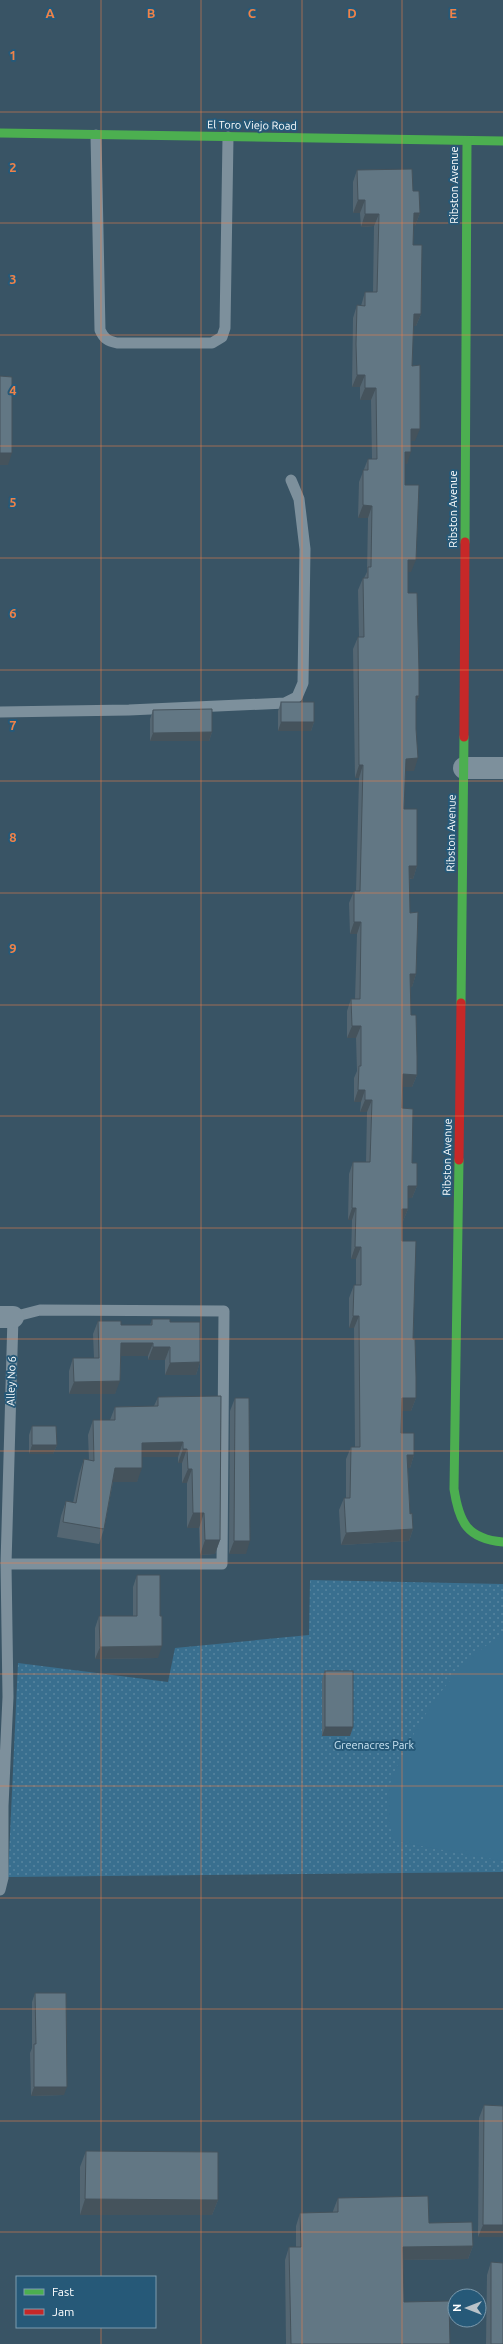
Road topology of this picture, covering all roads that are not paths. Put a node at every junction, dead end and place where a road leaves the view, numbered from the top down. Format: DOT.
graph roads {
  1 [pos="0,133"];
  2 [pos="96,135"];
  3 [pos="228,137"];
  4 [pos="467,141"];
  5 [pos="503,141"];
  6 [pos="291,480"];
  7 [pos="0,712"];
  8 [pos="464,768"];
  9 [pos="503,768"];
  10 [pos="6,1317"];
  11 [pos="503,1542"];
  12 [pos="6,1564"];
  13 [pos="0,1890"];
  1 -- 2 [label="street, El Toro Viejo Road"];
  2 -- 3 [label="street, El Toro Viejo Road"];
  2 -- 3 [label="lane"];
  3 -- 4 [label="street, El Toro Viejo Road"];
  4 -- 5 [label="street, El Toro Viejo Road"];
  4 -- 8 [label="street, Ribston Avenue"];
  6 -- 7 [label="lane"];
  8 -- 9 [label="street"];
  8 -- 11 [label="street, Ribston Avenue"];
  10 -- 12 [label="lane, Alley No 6"];
  10 -- 12 [label="lane"];
  12 -- 13 [label="lane, Alley No 6"];
}
